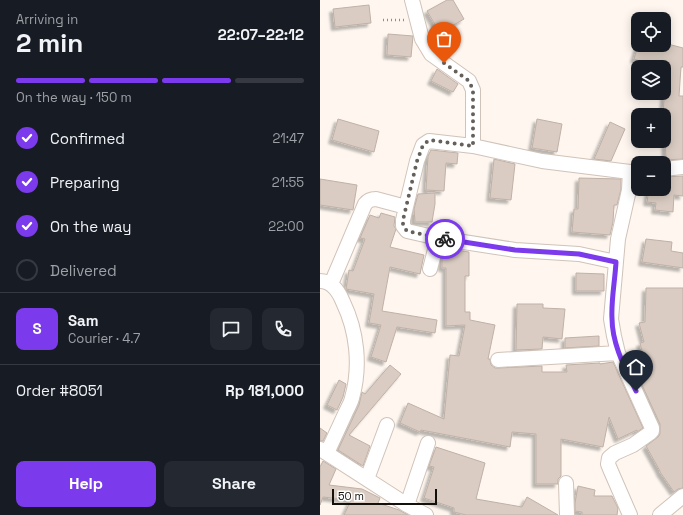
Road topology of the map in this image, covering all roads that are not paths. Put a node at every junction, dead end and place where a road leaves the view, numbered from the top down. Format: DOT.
graph roads {
  1 [pos="412,0"];
  2 [pos="473,146"];
  3 [pos="683,167"];
  4 [pos="671,168"];
  5 [pos="631,172"];
  6 [pos="631,183"];
  7 [pos="406,207"];
  8 [pos="438,238"];
  9 [pos="616,262"];
  10 [pos="430,269"];
  11 [pos="325,282"];
  12 [pos="618,353"];
  13 [pos="498,360"];
  14 [pos="387,425"];
  15 [pos="428,443"];
  16 [pos="323,451"];
  17 [pos="367,479"];
  18 [pos="566,483"];
  19 [pos="683,496"];
  20 [pos="407,505"];
  21 [pos="426,515"];
  22 [pos="567,515"];
  23 [pos="630,515"];
  24 [pos="660,515"];
  1 -- 2 [label="street"];
  2 -- 5 [label="street"];
  2 -- 7 [label="street"];
  3 -- 4 [label="street"];
  6 -- 9 [label="street"];
  7 -- 8 [label="street"];
  7 -- 11 [label="street"];
  8 -- 9 [label="street"];
  8 -- 10 [label="street"];
  9 -- 12 [label="street"];
  11 -- 16 [label="street"];
  12 -- 13 [label="street"];
  12 -- 23 [label="street"];
  14 -- 17 [label="street"];
  15 -- 20 [label="street"];
  16 -- 17 [label="street"];
  17 -- 20 [label="street"];
  18 -- 22 [label="street"];
  19 -- 24 [label="street"];
  20 -- 21 [label="street"];
}
